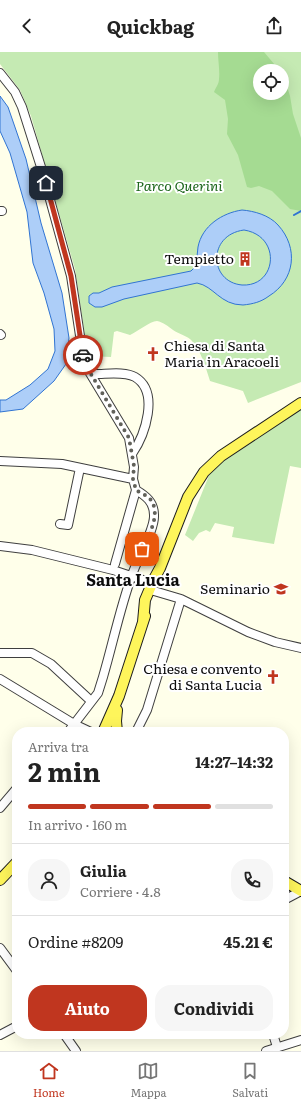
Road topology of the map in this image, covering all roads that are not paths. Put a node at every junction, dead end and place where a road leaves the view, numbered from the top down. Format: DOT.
graph roads {
  1 [pos="0,73"];
  2 [pos="95,374"];
  3 [pos="301,403"];
  4 [pos="132,454"];
  5 [pos="0,461"];
  6 [pos="80,468"];
  7 [pos="133,479"];
  8 [pos="136,490"];
  9 [pos="60,524"];
  10 [pos="0,546"];
  11 [pos="115,564"];
  12 [pos="131,577"];
  13 [pos="153,587"];
  14 [pos="181,599"];
  15 [pos="301,648"];
  16 [pos="0,653"];
  17 [pos="0,679"];
  18 [pos="119,696"];
  19 [pos="92,701"];
  20 [pos="74,724"];
  21 [pos="72,727"];
  22 [pos="80,727"];
  23 [pos="104,727"];
  24 [pos="116,727"];
  25 [pos="138,727"];
  26 [pos="12,794"];
  27 [pos="0,808"];
  28 [pos="12,867"];
  29 [pos="0,880"];
  30 [pos="289,884"];
  31 [pos="301,891"];
  32 [pos="289,897"];
  33 [pos="0,948"];
  34 [pos="12,964"];
  35 [pos="12,1029"];
  36 [pos="0,1035"];
  37 [pos="68,1039"];
  38 [pos="275,1039"];
  39 [pos="301,1040"];
  40 [pos="277,1047"];
  41 [pos="76,1051"];
  42 [pos="266,1051"];
  1 -- 4 [label="street"];
  2 -- 4 [label="street"];
  3 -- 13 [label="main road"];
  4 -- 7 [label="street"];
  5 -- 6 [label="street"];
  6 -- 7 [label="street"];
  6 -- 9 [label="street"];
  7 -- 8 [label="street"];
  8 -- 11 [label="street"];
  8 -- 12 [label="street"];
  10 -- 12 [label="street"];
  12 -- 13 [label="street"];
  12 -- 19 [label="street"];
  13 -- 14 [label="street"];
  13 -- 18 [label="main road"];
  14 -- 15 [label="street"];
  14 -- 25 [label="street"];
  16 -- 19 [label="street"];
  17 -- 20 [label="street"];
  18 -- 23 [label="main road"];
  18 -- 24 [label="main road"];
  19 -- 20 [label="street"];
  20 -- 21 [label="street"];
  20 -- 22 [label="street"];
  26 -- 27 [label="street"];
  28 -- 29 [label="main road"];
  30 -- 31 [label="main road"];
  31 -- 32 [label="street"];
  33 -- 34 [label="street"];
  35 -- 36 [label="street"];
  37 -- 41 [label="street"];
  38 -- 40 [label="street"];
  39 -- 40 [label="street"];
  40 -- 42 [label="street"];
}
